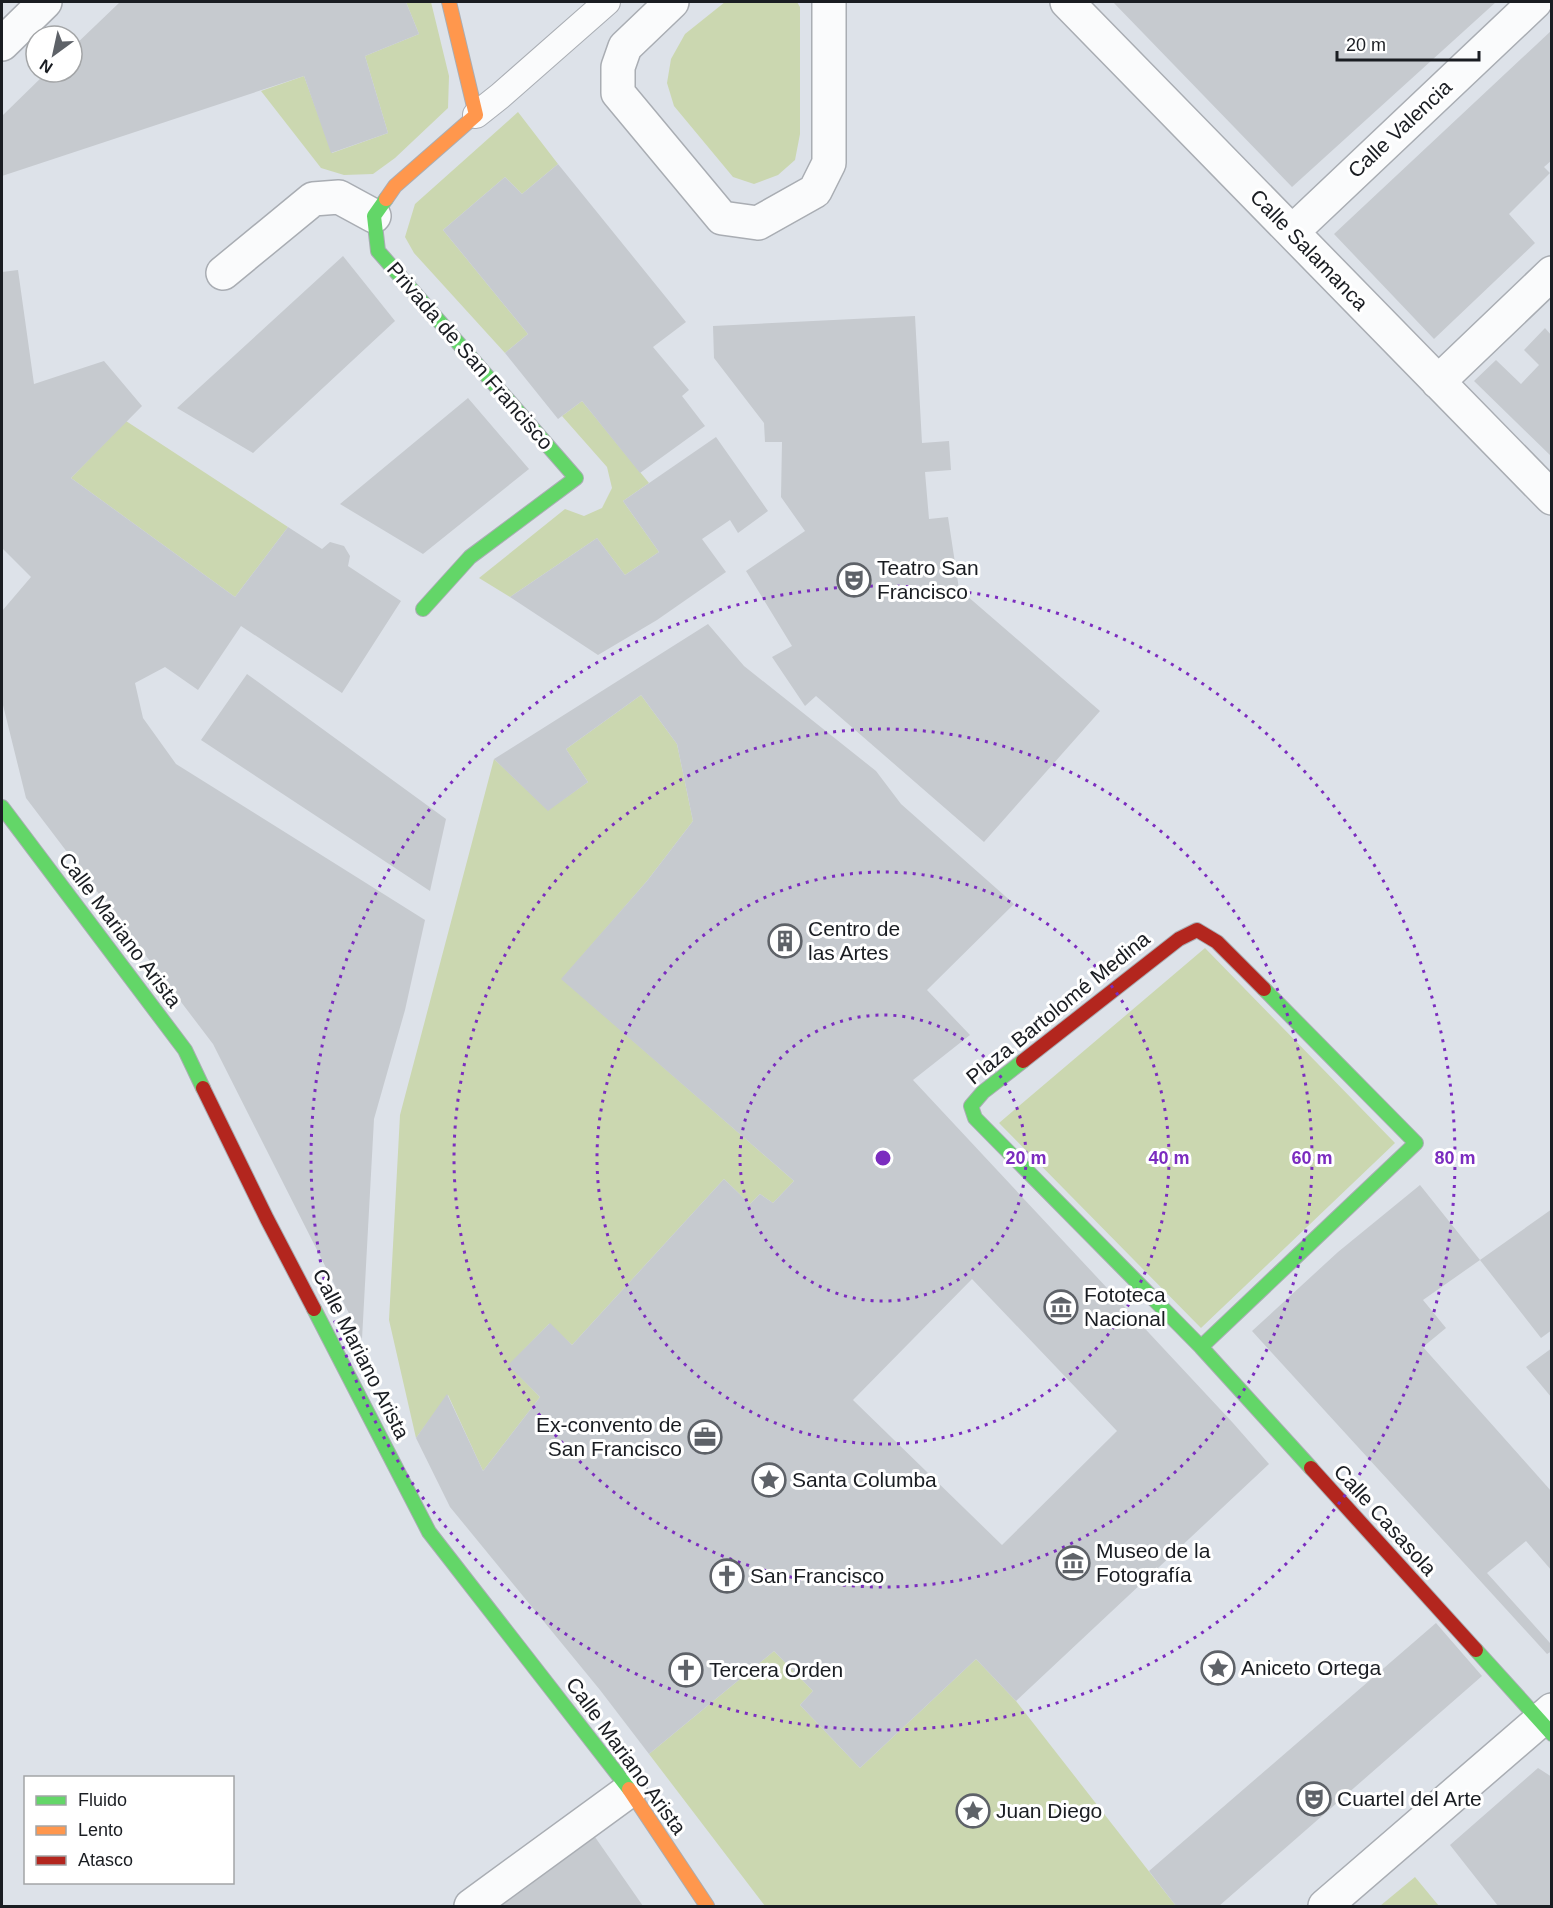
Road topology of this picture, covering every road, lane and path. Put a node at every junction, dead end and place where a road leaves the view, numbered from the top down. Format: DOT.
graph roads {
  1 [pos="45,2"];
  2 [pos="449,2"];
  3 [pos="607,2"];
  4 [pos="672,2"];
  5 [pos="829,2"];
  6 [pos="1067,2"];
  7 [pos="1535,2"];
  8 [pos="2,44"];
  9 [pos="476,115"];
  10 [pos="374,216"];
  11 [pos="1292,232"];
  12 [pos="224,273"];
  13 [pos="1551,273"];
  14 [pos="1438,382"];
  15 [pos="1551,498"];
  16 [pos="423,609"];
  17 [pos="2,807"];
  18 [pos="1201,1347"];
  19 [pos="1547,1721"];
  20 [pos="630,1790"];
  21 [pos="471,1906"];
  22 [pos="707,1906"];
  23 [pos="1324,1906"];
  1 -- 8 [label="street"];
  2 -- 9 [label="street"];
  3 -- 9 [label="lane"];
  4 -- 5 [label="street"];
  6 -- 11 [label="street, Calle Salamanca"];
  7 -- 11 [label="street, Calle Valencia"];
  9 -- 10 [label="street"];
  10 -- 12 [label="street"];
  10 -- 16 [label="street, Privada de San Francisco"];
  11 -- 14 [label="street, Calle Salamanca"];
  13 -- 14 [label="street"];
  14 -- 15 [label="street, Calle Salamanca"];
  17 -- 20 [label="street, Calle Mariano Arista"];
  18 -- 18 [label="street, Plaza Bartolomé Medina"];
  18 -- 19 [label="street, Calle Casasola"];
  19 -- 23 [label="street"];
  20 -- 21 [label="street"];
  20 -- 22 [label="street, Calle Mariano Arista"];
}
